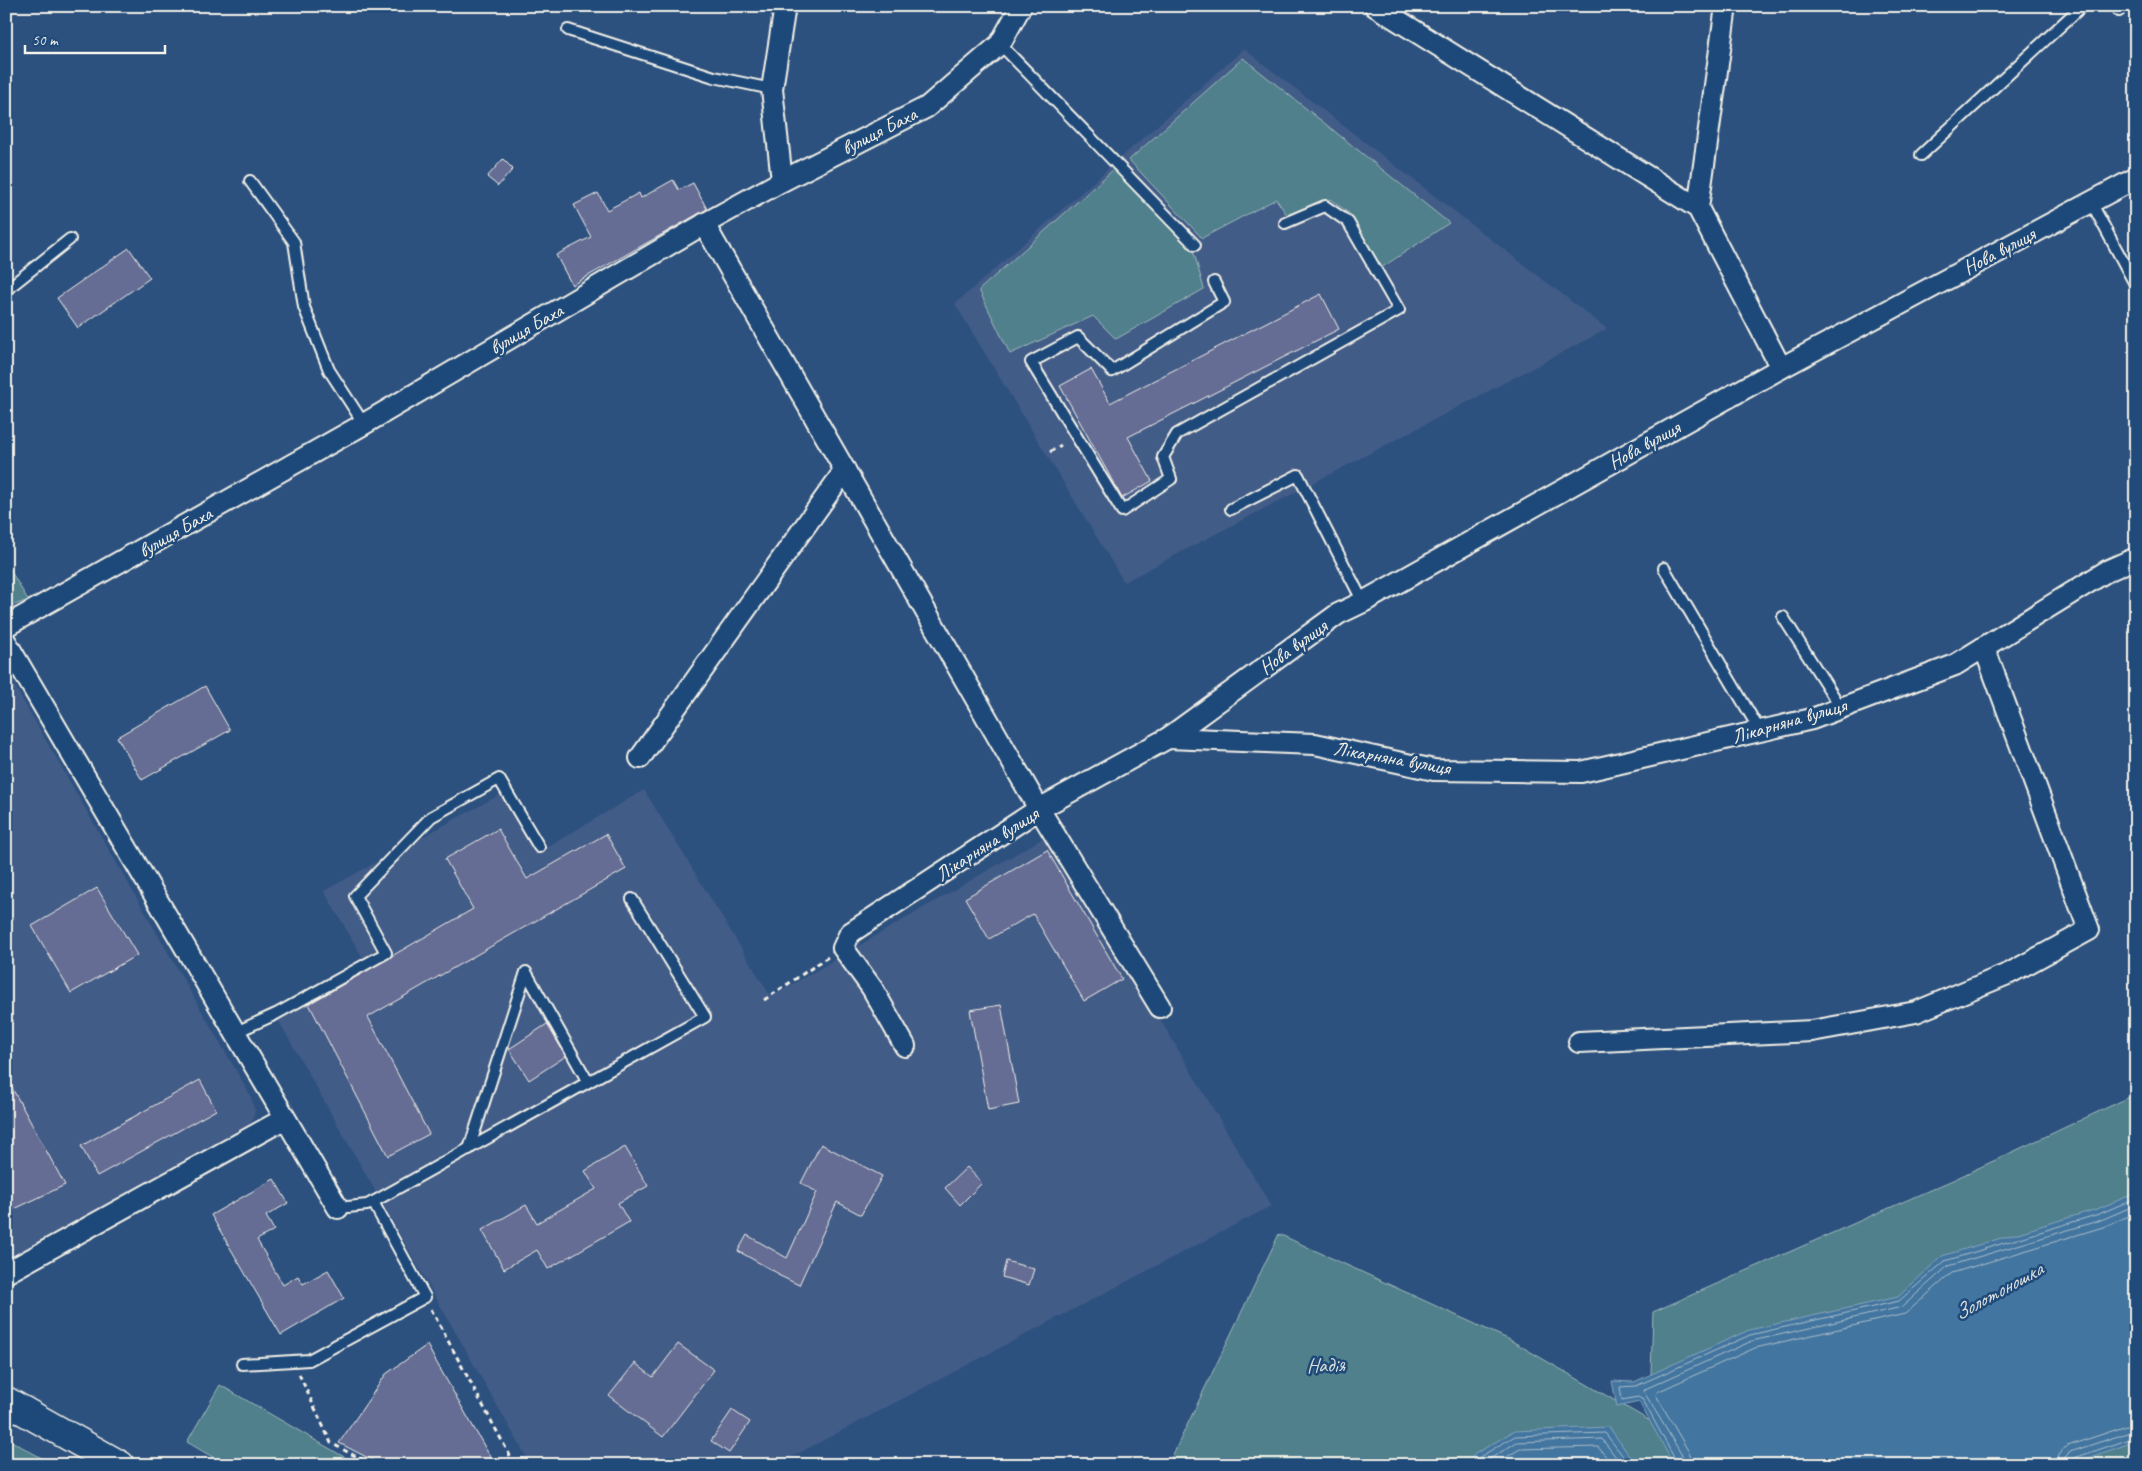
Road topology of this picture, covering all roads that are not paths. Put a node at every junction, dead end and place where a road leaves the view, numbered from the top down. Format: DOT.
graph roads {
  1 [pos="785,6"];
  2 [pos="1021,6"];
  3 [pos="1375,6"];
  4 [pos="1726,6"];
  5 [pos="2082,6"];
  6 [pos="568,30"];
  7 [pos="1000,44"];
  8 [pos="772,89"];
  9 [pos="1921,155"];
  10 [pos="2136,178"];
  11 [pos="250,181"];
  12 [pos="782,181"];
  13 [pos="2091,202"];
  14 [pos="1698,208"];
  15 [pos="1285,223"];
  16 [pos="704,224"];
  17 [pos="70,239"];
  18 [pos="1195,245"];
  19 [pos="1214,282"];
  20 [pos="2136,286"];
  21 [pos="6,290"];
  22 [pos="1781,368"];
  23 [pos="364,424"];
  24 [pos="845,470"];
  25 [pos="1231,509"];
  26 [pos="2136,558"];
  27 [pos="1664,568"];
  28 [pos="1364,602"];
  29 [pos="1783,617"];
  30 [pos="6,626"];
  31 [pos="6,642"];
  32 [pos="1984,646"];
  33 [pos="1841,708"];
  34 [pos="1760,731"];
  35 [pos="1168,738"];
  36 [pos="640,758"];
  37 [pos="1039,810"];
  38 [pos="538,847"];
  39 [pos="632,899"];
  40 [pos="1160,1007"];
  41 [pos="234,1033"];
  42 [pos="1579,1042"];
  43 [pos="905,1046"];
  44 [pos="588,1082"];
  45 [pos="284,1119"];
  46 [pos="469,1149"];
  47 [pos="373,1202"];
  48 [pos="338,1208"];
  49 [pos="6,1273"];
  50 [pos="242,1364"];
  51 [pos="6,1401"];
  52 [pos="120,1465"];
  1 -- 8 [label="street"];
  2 -- 7 [label="street, вулиця Баха"];
  3 -- 14 [label="street"];
  4 -- 14 [label="street"];
  5 -- 9 [label="lane"];
  6 -- 8 [label="lane"];
  7 -- 12 [label="street, вулиця Баха"];
  7 -- 18 [label="lane"];
  8 -- 12 [label="street"];
  10 -- 13 [label="street, Нова вулиця"];
  11 -- 23 [label="lane"];
  12 -- 16 [label="street, вулиця Баха"];
  13 -- 20 [label="lane"];
  13 -- 22 [label="street, Нова вулиця"];
  14 -- 22 [label="street"];
  15 -- 19 [label="lane"];
  16 -- 23 [label="street, вулиця Баха"];
  16 -- 24 [label="street"];
  17 -- 21 [label="lane"];
  22 -- 28 [label="street, Нова вулиця"];
  23 -- 30 [label="street, вулиця Баха"];
  24 -- 36 [label="street"];
  24 -- 37 [label="street"];
  25 -- 28 [label="lane"];
  26 -- 32 [label="street, Лікарняна вулиця"];
  27 -- 34 [label="lane"];
  28 -- 35 [label="street, Нова вулиця"];
  29 -- 33 [label="lane"];
  31 -- 41 [label="street"];
  32 -- 33 [label="street, Лікарняна вулиця"];
  32 -- 42 [label="street"];
  33 -- 34 [label="street, Лікарняна вулиця"];
  34 -- 35 [label="street, Лікарняна вулиця"];
  35 -- 37 [label="street, Лікарняна вулиця"];
  37 -- 40 [label="street"];
  37 -- 43 [label="street, Лікарняна вулиця"];
  38 -- 41 [label="lane"];
  39 -- 44 [label="lane"];
  41 -- 45 [label="street"];
  44 -- 46 [label="lane"];
  44 -- 46 [label="lane"];
  45 -- 48 [label="street"];
  45 -- 49 [label="street"];
  46 -- 47 [label="lane"];
  47 -- 48 [label="lane"];
  47 -- 50 [label="lane"];
  51 -- 52 [label="main road"];
}
